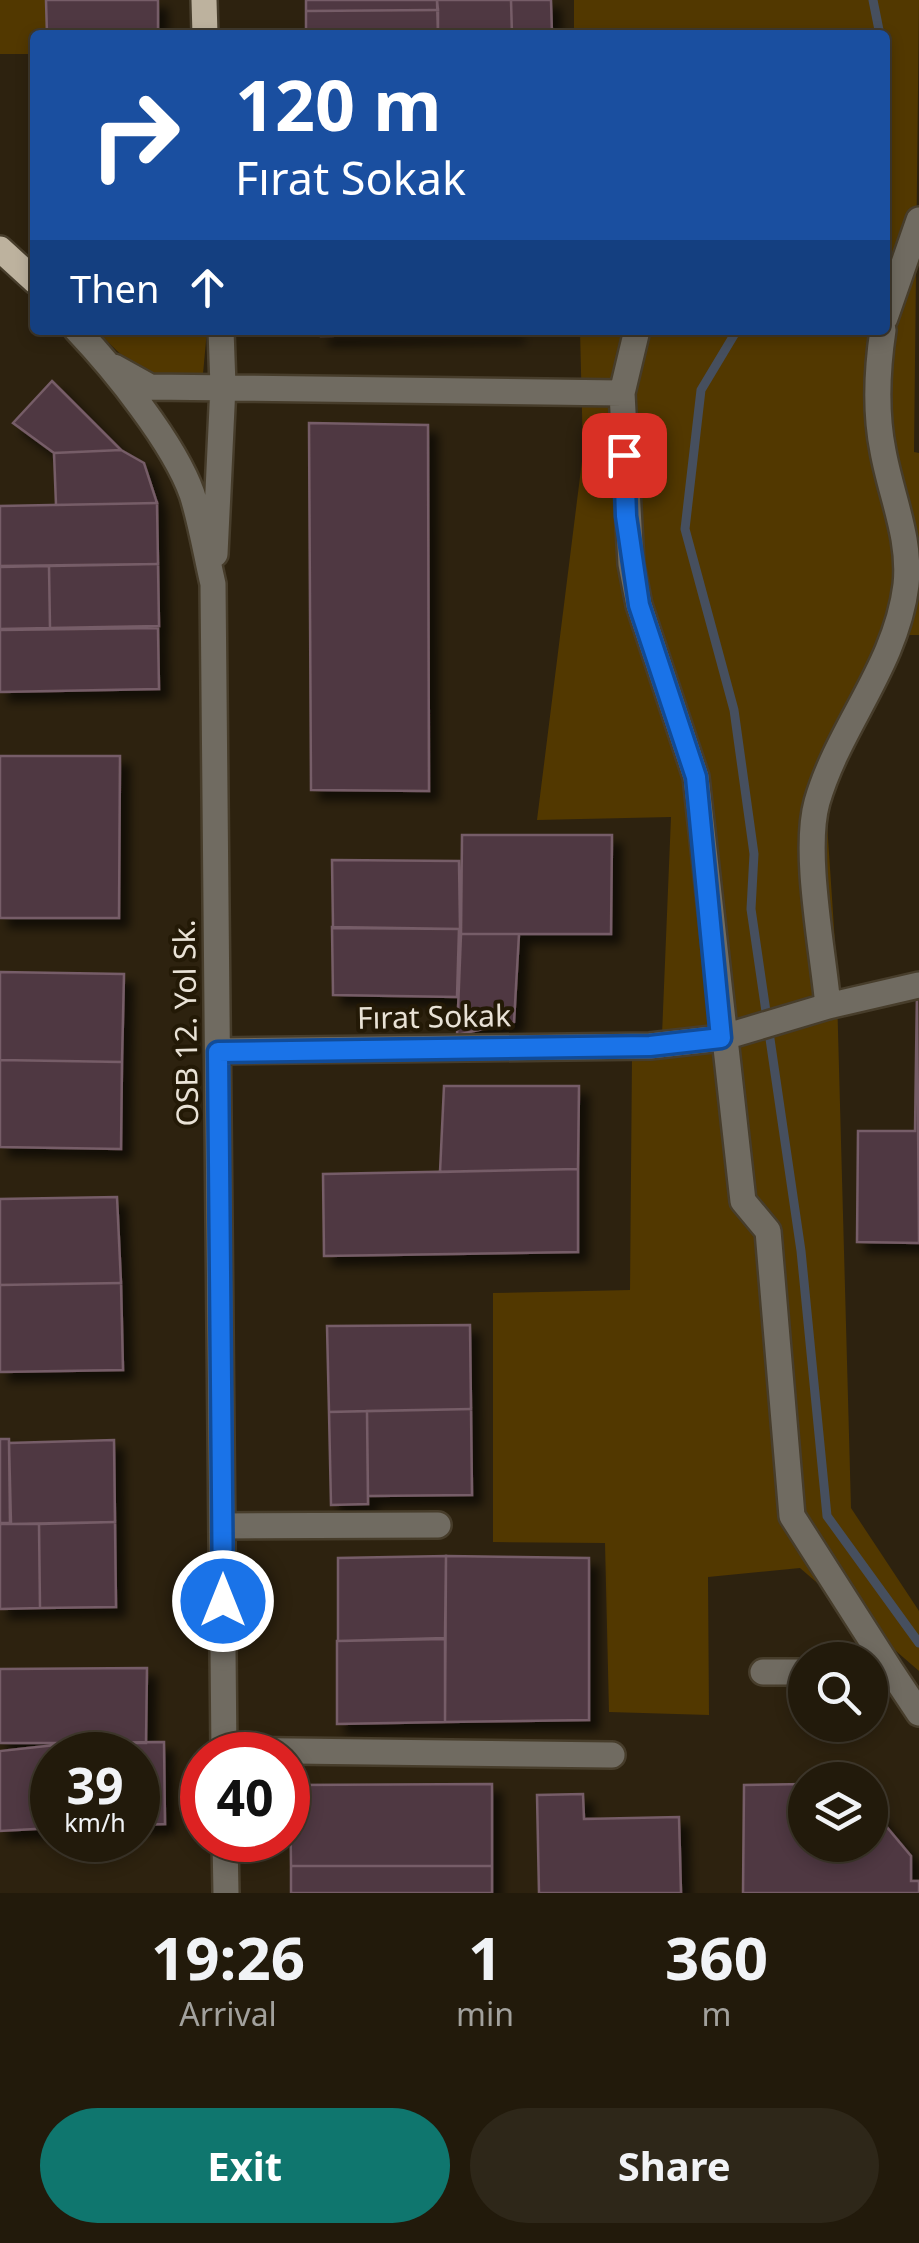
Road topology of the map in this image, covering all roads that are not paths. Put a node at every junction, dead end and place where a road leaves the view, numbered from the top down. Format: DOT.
graph roads {
  1 [pos="204,0"];
  2 [pos="205,30"];
  3 [pos="919,220"];
  4 [pos="0,249"];
  5 [pos="30,279"];
  6 [pos="890,304"];
  7 [pos="82,335"];
  8 [pos="221,335"];
  9 [pos="636,335"];
  10 [pos="883,335"];
  11 [pos="110,365"];
  12 [pos="223,386"];
  13 [pos="622,394"];
  14 [pos="213,584"];
  15 [pos="919,985"];
  16 [pos="818,1009"];
  17 [pos="721,1038"];
  18 [pos="218,1052"];
  19 [pos="222,1526"];
  20 [pos="438,1526"];
  21 [pos="863,1642"];
  22 [pos="763,1672"];
  23 [pos="788,1672"];
  24 [pos="888,1680"];
  25 [pos="919,1713"];
  26 [pos="224,1732"];
  27 [pos="310,1753"];
  28 [pos="612,1755"];
  29 [pos="225,1862"];
  30 [pos="226,1893"];
  1 -- 2 [label="main road"];
  3 -- 6 [label="street"];
  4 -- 5 [label="main road"];
  7 -- 11 [label="street, OSB 12. Yol Sk."];
  8 -- 12 [label="street"];
  9 -- 13 [label="street"];
  10 -- 16 [label="street"];
  11 -- 12 [label="street"];
  11 -- 14 [label="street, OSB 12. Yol Sk."];
  12 -- 13 [label="street"];
  12 -- 14 [label="street"];
  13 -- 17 [label="street"];
  14 -- 18 [label="street, OSB 12. Yol Sk."];
  15 -- 16 [label="street, Fırat Sokak"];
  16 -- 17 [label="street, Fırat Sokak"];
  17 -- 18 [label="street, Fırat Sokak"];
  17 -- 21 [label="street"];
  18 -- 19 [label="street, OSB 12. Yol Sk."];
  19 -- 20 [label="street"];
  19 -- 26 [label="street, OSB 12. Yol Sk."];
  22 -- 23 [label="street"];
  24 -- 25 [label="street"];
  27 -- 28 [label="street"];
  29 -- 30 [label="street"];
}
